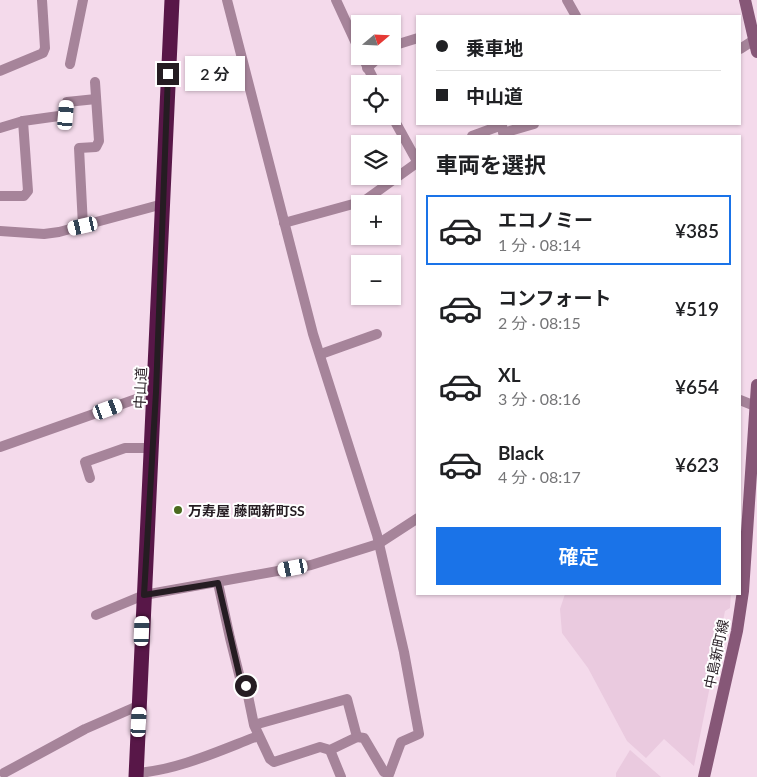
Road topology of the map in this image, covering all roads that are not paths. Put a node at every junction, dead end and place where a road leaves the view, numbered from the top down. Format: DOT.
graph roads {
  1 [pos="42,0"];
  2 [pos="83,0"];
  3 [pos="172,0"];
  4 [pos="227,0"];
  5 [pos="336,0"];
  6 [pos="567,0"];
  7 [pos="745,0"];
  8 [pos="575,15"];
  9 [pos="754,26"];
  10 [pos="351,32"];
  11 [pos="416,39"];
  12 [pos="401,43"];
  13 [pos="756,46"];
  14 [pos="741,49"];
  15 [pos="0,64"];
  16 [pos="70,64"];
  17 [pos="366,65"];
  18 [pos="370,65"];
  19 [pos="367,68"];
  20 [pos="0,71"];
  21 [pos="371,75"];
  22 [pos="94,82"];
  23 [pos="96,99"];
  24 [pos="23,121"];
  25 [pos="397,125"];
  26 [pos="529,125"];
  27 [pos="0,128"];
  28 [pos="503,130"];
  29 [pos="477,135"];
  30 [pos="416,160"];
  31 [pos="416,163"];
  32 [pos="0,196"];
  33 [pos="163,204"];
  34 [pos="284,223"];
  35 [pos="83,226"];
  36 [pos="0,231"];
  37 [pos="377,334"];
  38 [pos="321,354"];
  39 [pos="757,386"];
  40 [pos="156,392"];
  41 [pos="741,400"];
  42 [pos="755,406"];
  43 [pos="0,447"];
  44 [pos="153,448"];
  45 [pos="90,478"];
  46 [pos="416,519"];
  47 [pos="378,544"];
  48 [pos="218,583"];
  49 [pos="144,595"];
  50 [pos="96,615"];
  51 [pos="140,704"];
  52 [pos="254,725"];
  53 [pos="258,736"];
  54 [pos="357,737"];
  55 [pos="330,750"];
  56 [pos="4,773"];
  57 [pos="389,774"];
  58 [pos="136,775"];
  59 [pos="341,777"];
  60 [pos="704,777"];
  1 -- 20 [label="street"];
  2 -- 16 [label="street"];
  3 -- 33 [label="highway, 中山道"];
  4 -- 34 [label="street"];
  5 -- 10 [label="street"];
  6 -- 8 [label="street"];
  7 -- 9 [label="main road"];
  9 -- 13 [label="main road"];
  11 -- 12 [label="street"];
  13 -- 14 [label="street"];
  15 -- 20 [label="street"];
  17 -- 19 [label="street"];
  18 -- 19 [label="street"];
  19 -- 21 [label="street"];
  22 -- 23 [label="street"];
  23 -- 24 [label="street"];
  23 -- 35 [label="street"];
  24 -- 27 [label="street"];
  24 -- 32 [label="street"];
  25 -- 30 [label="street"];
  26 -- 28 [label="street"];
  28 -- 29 [label="street"];
  31 -- 34 [label="street"];
  33 -- 35 [label="street"];
  33 -- 40 [label="highway, 中山道"];
  34 -- 38 [label="street"];
  35 -- 36 [label="street"];
  37 -- 38 [label="street"];
  38 -- 47 [label="street"];
  39 -- 42 [label="main road, 中島新町線"];
  40 -- 43 [label="street"];
  40 -- 44 [label="highway, 中山道"];
  41 -- 42 [label="street"];
  42 -- 60 [label="main road, 中島新町線"];
  44 -- 45 [label="street"];
  44 -- 49 [label="highway, 中山道"];
  46 -- 47 [label="street"];
  47 -- 48 [label="street"];
  47 -- 57 [label="street"];
  48 -- 49 [label="street"];
  48 -- 52 [label="street"];
  49 -- 50 [label="street"];
  49 -- 51 [label="highway, 中山道"];
  51 -- 56 [label="street"];
  51 -- 58 [label="highway, 中山道"];
  52 -- 53 [label="street"];
  52 -- 54 [label="street"];
  53 -- 55 [label="street"];
  53 -- 58 [label="street"];
  54 -- 55 [label="street"];
  54 -- 57 [label="street"];
  55 -- 59 [label="street"];
}
